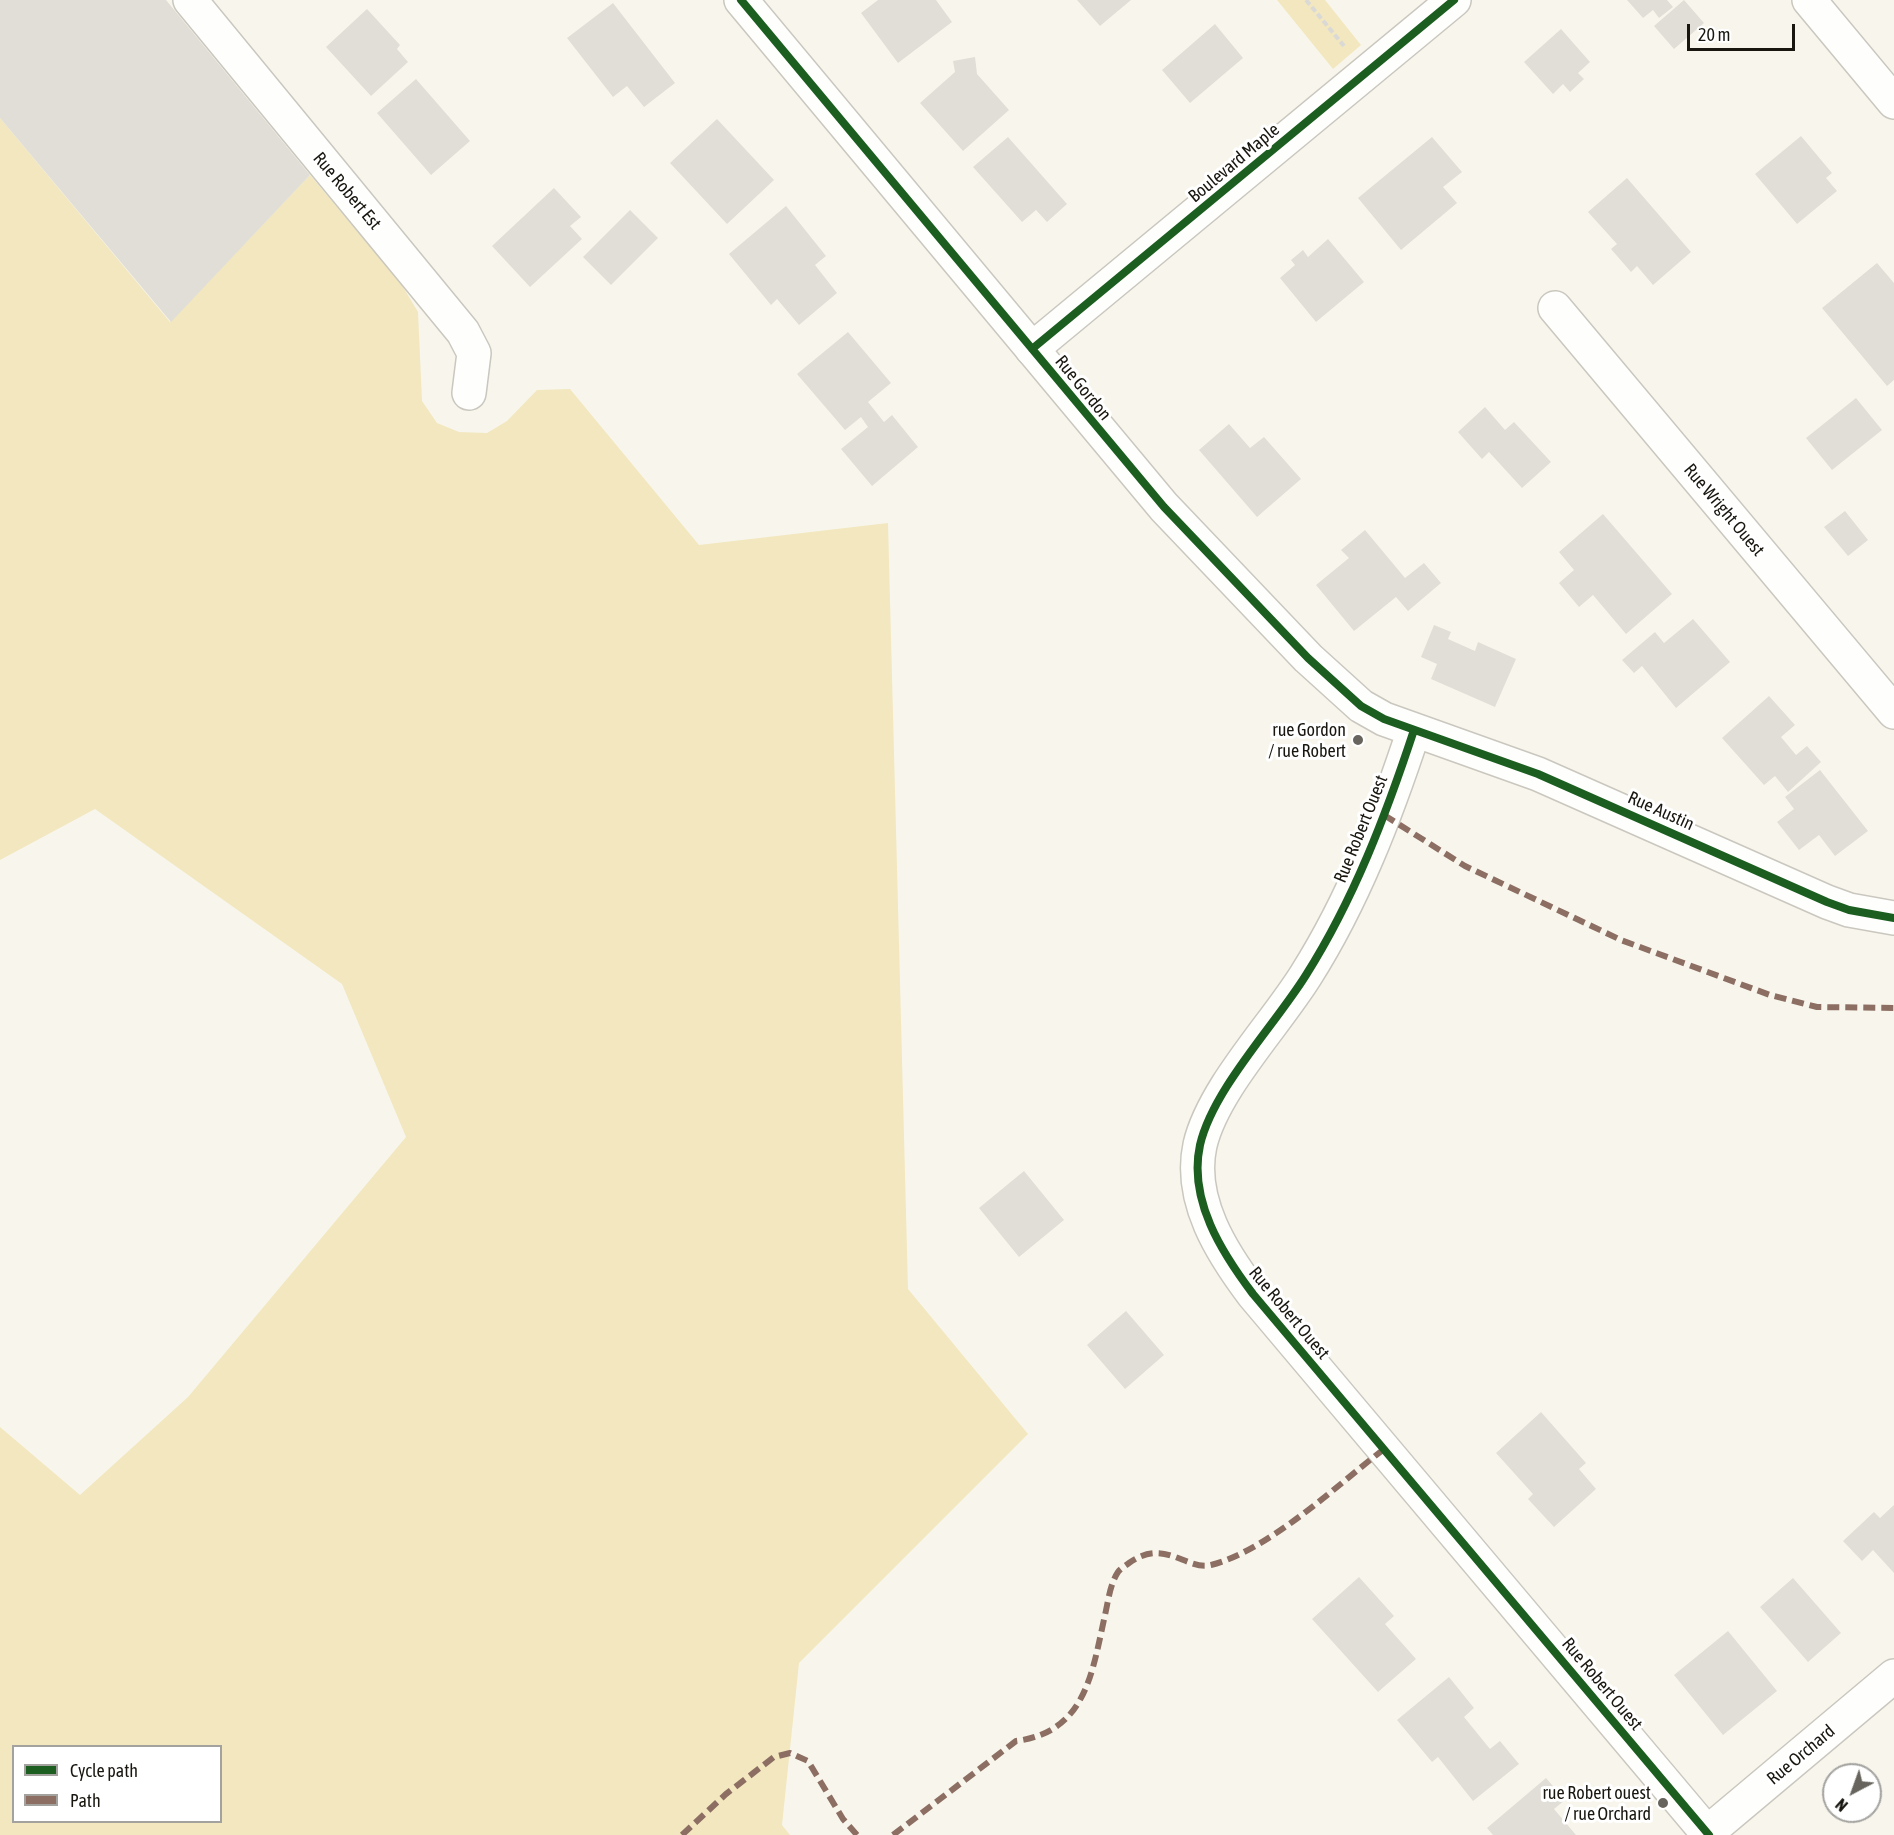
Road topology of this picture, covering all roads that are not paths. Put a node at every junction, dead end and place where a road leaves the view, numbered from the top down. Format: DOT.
graph roads {
  1 [pos="189,0"];
  2 [pos="741,0"];
  3 [pos="1454,0"];
  4 [pos="1809,0"];
  5 [pos="1894,102"];
  6 [pos="1556,308"];
  7 [pos="1032,349"];
  8 [pos="469,393"];
  9 [pos="1894,712"];
  10 [pos="1414,730"];
  11 [pos="1894,918"];
  12 [pos="1894,1676"];
  13 [pos="1708,1834"];
  1 -- 8 [label="street, Rue Robert Est"];
  2 -- 7 [label="street, Rue Gordon"];
  3 -- 7 [label="street, Boulevard Maple"];
  4 -- 5 [label="street"];
  6 -- 9 [label="street, Rue Wright Ouest"];
  7 -- 10 [label="street, Rue Gordon"];
  10 -- 11 [label="street, Rue Austin"];
  10 -- 13 [label="street, Rue Robert Ouest"];
  12 -- 13 [label="street, Rue Orchard"];
}
